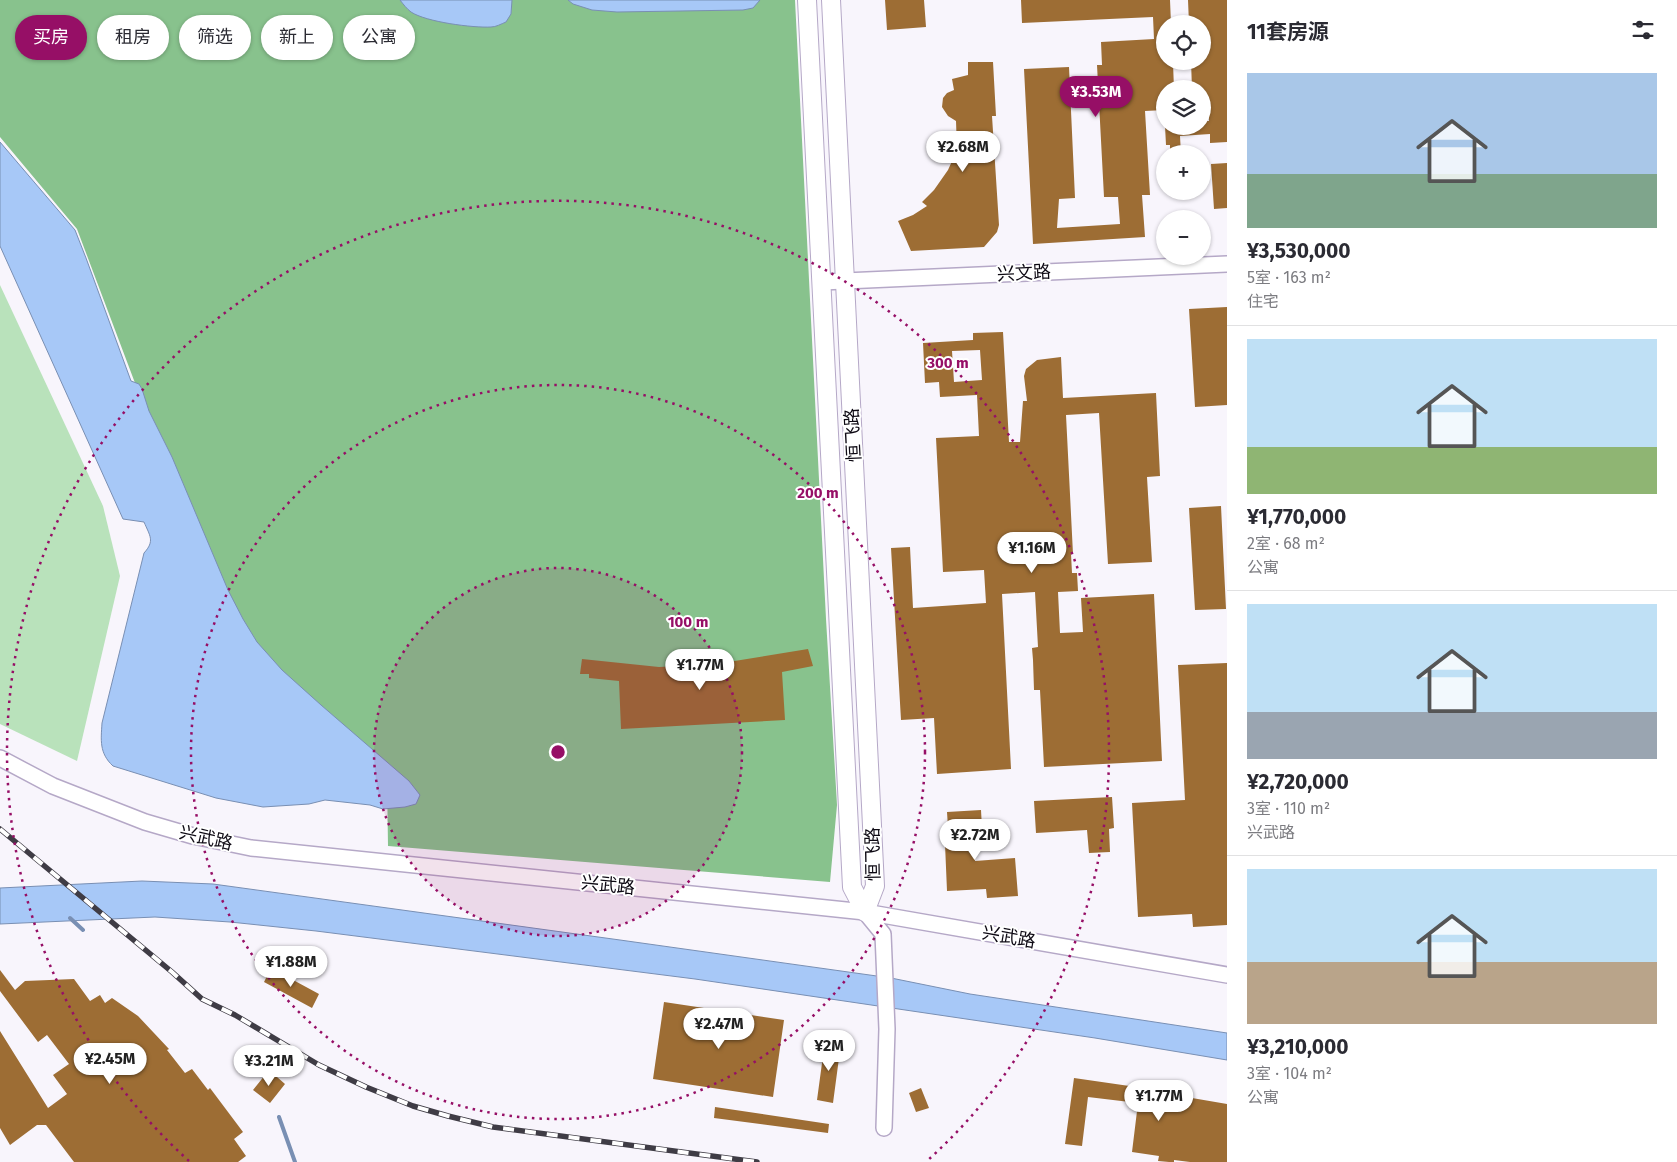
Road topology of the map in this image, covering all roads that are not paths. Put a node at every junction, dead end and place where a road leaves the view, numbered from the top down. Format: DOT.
graph roads {
  1 [pos="807,0"];
  2 [pos="831,0"];
  3 [pos="1227,264"];
  4 [pos="845,281"];
  5 [pos="822,282"];
  6 [pos="0,758"];
  7 [pos="865,912"];
  8 [pos="1227,975"];
  9 [pos="884,1128"];
  1 -- 5 [label="main road, 恒飞路"];
  2 -- 4 [label="main road, 恒飞路"];
  3 -- 4 [label="street, 兴文路"];
  4 -- 5 [label="street, 兴文路"];
  4 -- 7 [label="main road, 恒飞路"];
  5 -- 7 [label="main road, 恒飞路"];
  6 -- 7 [label="street, 兴武路"];
  7 -- 8 [label="street, 兴武路"];
  7 -- 9 [label="street"];
}
